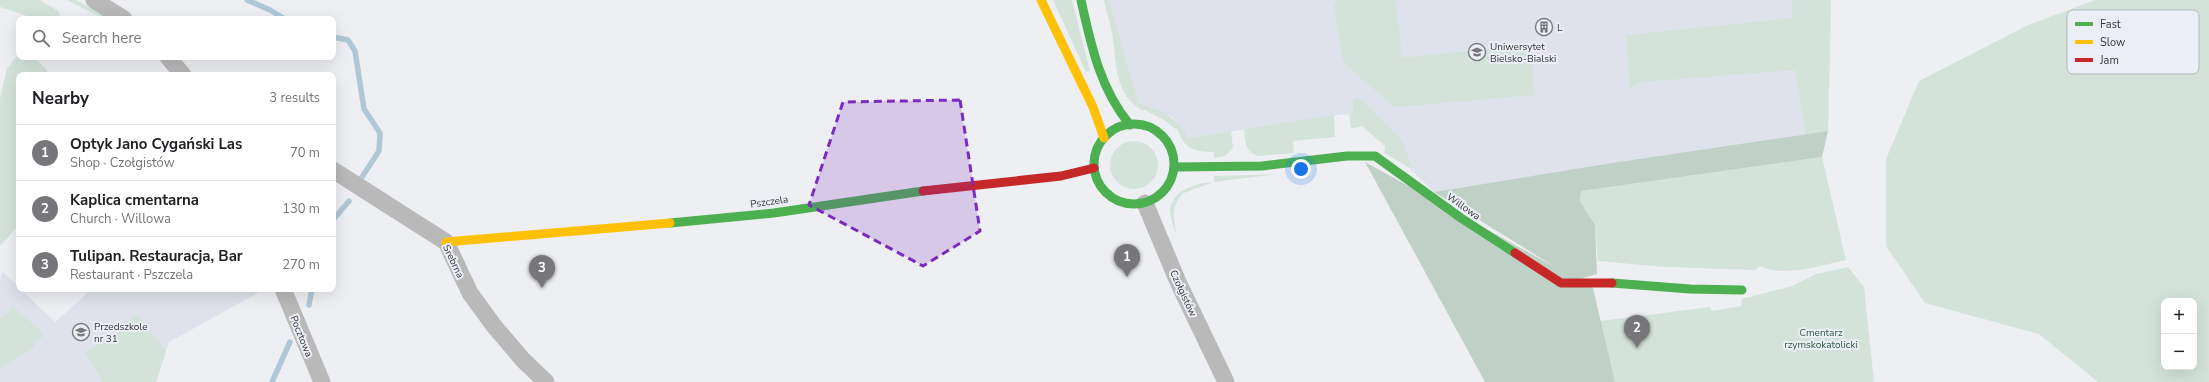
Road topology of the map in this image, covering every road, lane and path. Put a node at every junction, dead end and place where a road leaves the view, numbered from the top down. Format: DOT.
graph roads {
  1 [pos="94,0"];
  2 [pos="1041,0"];
  3 [pos="1081,0"];
  4 [pos="119,16"];
  5 [pos="170,60"];
  6 [pos="180,72"];
  7 [pos="1130,124"];
  8 [pos="1104,138"];
  9 [pos="1174,167"];
  10 [pos="1094,168"];
  11 [pos="336,172"];
  12 [pos="1145,203"];
  13 [pos="446,242"];
  14 [pos="1742,290"];
  15 [pos="284,292"];
  16 [pos="322,382"];
  17 [pos="546,382"];
  18 [pos="1226,382"];
  1 -- 4 [label="street"];
  2 -- 8 [label="street"];
  3 -- 7 [label="street"];
  5 -- 6 [label="street"];
  7 -- 8 [label="street"];
  7 -- 9 [label="street"];
  8 -- 10 [label="street"];
  9 -- 12 [label="street"];
  9 -- 14 [label="street, Willowa"];
  10 -- 12 [label="street"];
  10 -- 13 [label="street, Pszczela"];
  11 -- 13 [label="street, Srebrna"];
  12 -- 18 [label="street, Czołgistów"];
  13 -- 17 [label="street, Srebrna"];
  15 -- 16 [label="street, Pocztowa"];
}
